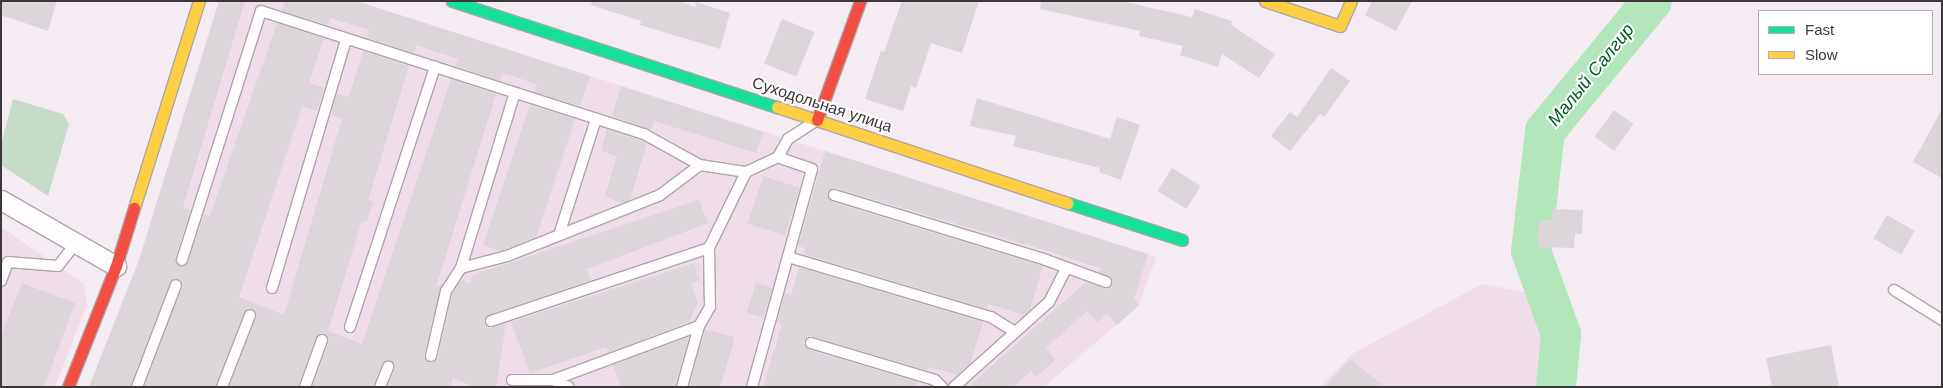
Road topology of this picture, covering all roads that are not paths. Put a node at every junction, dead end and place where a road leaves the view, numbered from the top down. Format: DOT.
graph roads {
  1 [pos="199,1"];
  2 [pos="452,1"];
  3 [pos="860,1"];
  4 [pos="1265,1"];
  5 [pos="1351,1"];
  6 [pos="346,39"];
  7 [pos="435,67"];
  8 [pos="515,93"];
  9 [pos="596,119"];
  10 [pos="817,120"];
  11 [pos="778,156"];
  12 [pos="700,165"];
  13 [pos="746,172"];
  14 [pos="834,195"];
  15 [pos="1,200"];
  16 [pos="559,235"];
  17 [pos="1182,240"];
  18 [pos="76,243"];
  19 [pos="709,248"];
  20 [pos="788,257"];
  21 [pos="182,260"];
  22 [pos="116,266"];
  23 [pos="461,268"];
  24 [pos="1066,268"];
  25 [pos="1,281"];
  26 [pos="1106,282"];
  27 [pos="176,285"];
  28 [pos="272,288"];
  29 [pos="1894,290"];
  30 [pos="250,315"];
  31 [pos="1942,320"];
  32 [pos="491,321"];
  33 [pos="699,326"];
  34 [pos="350,327"];
  35 [pos="1015,332"];
  36 [pos="322,340"];
  37 [pos="811,343"];
  38 [pos="431,356"];
  39 [pos="388,367"];
  40 [pos="512,380"];
  41 [pos="553,380"];
  42 [pos="68,387"];
  43 [pos="137,387"];
  44 [pos="222,387"];
  45 [pos="305,387"];
  46 [pos="380,387"];
  47 [pos="569,387"];
  48 [pos="682,387"];
  49 [pos="752,387"];
  50 [pos="942,387"];
  51 [pos="954,387"];
  1 -- 22 [label="street"];
  2 -- 10 [label="street, Суходольная улица"];
  3 -- 10 [label="street"];
  4 -- 5 [label="street"];
  6 -- 7 [label="lane"];
  6 -- 21 [label="lane"];
  6 -- 28 [label="lane"];
  7 -- 8 [label="lane"];
  7 -- 34 [label="lane"];
  8 -- 9 [label="lane"];
  8 -- 23 [label="lane"];
  9 -- 12 [label="lane"];
  9 -- 16 [label="lane"];
  10 -- 11 [label="lane"];
  10 -- 17 [label="street, Суходольная улица"];
  11 -- 13 [label="lane"];
  11 -- 20 [label="lane"];
  12 -- 13 [label="lane"];
  12 -- 16 [label="lane"];
  13 -- 19 [label="lane"];
  14 -- 24 [label="lane"];
  15 -- 18 [label="street"];
  16 -- 23 [label="lane"];
  18 -- 22 [label="street"];
  18 -- 25 [label="lane"];
  19 -- 32 [label="lane"];
  19 -- 33 [label="lane"];
  20 -- 35 [label="lane"];
  20 -- 49 [label="lane"];
  22 -- 42 [label="street"];
  23 -- 38 [label="lane"];
  24 -- 26 [label="lane"];
  24 -- 35 [label="lane"];
  27 -- 43 [label="lane"];
  29 -- 31 [label="lane"];
  30 -- 44 [label="lane"];
  33 -- 41 [label="lane"];
  33 -- 48 [label="lane"];
  35 -- 51 [label="lane"];
  36 -- 45 [label="lane"];
  37 -- 50 [label="lane"];
  39 -- 46 [label="lane"];
  40 -- 41 [label="lane"];
  41 -- 47 [label="lane"];
}
